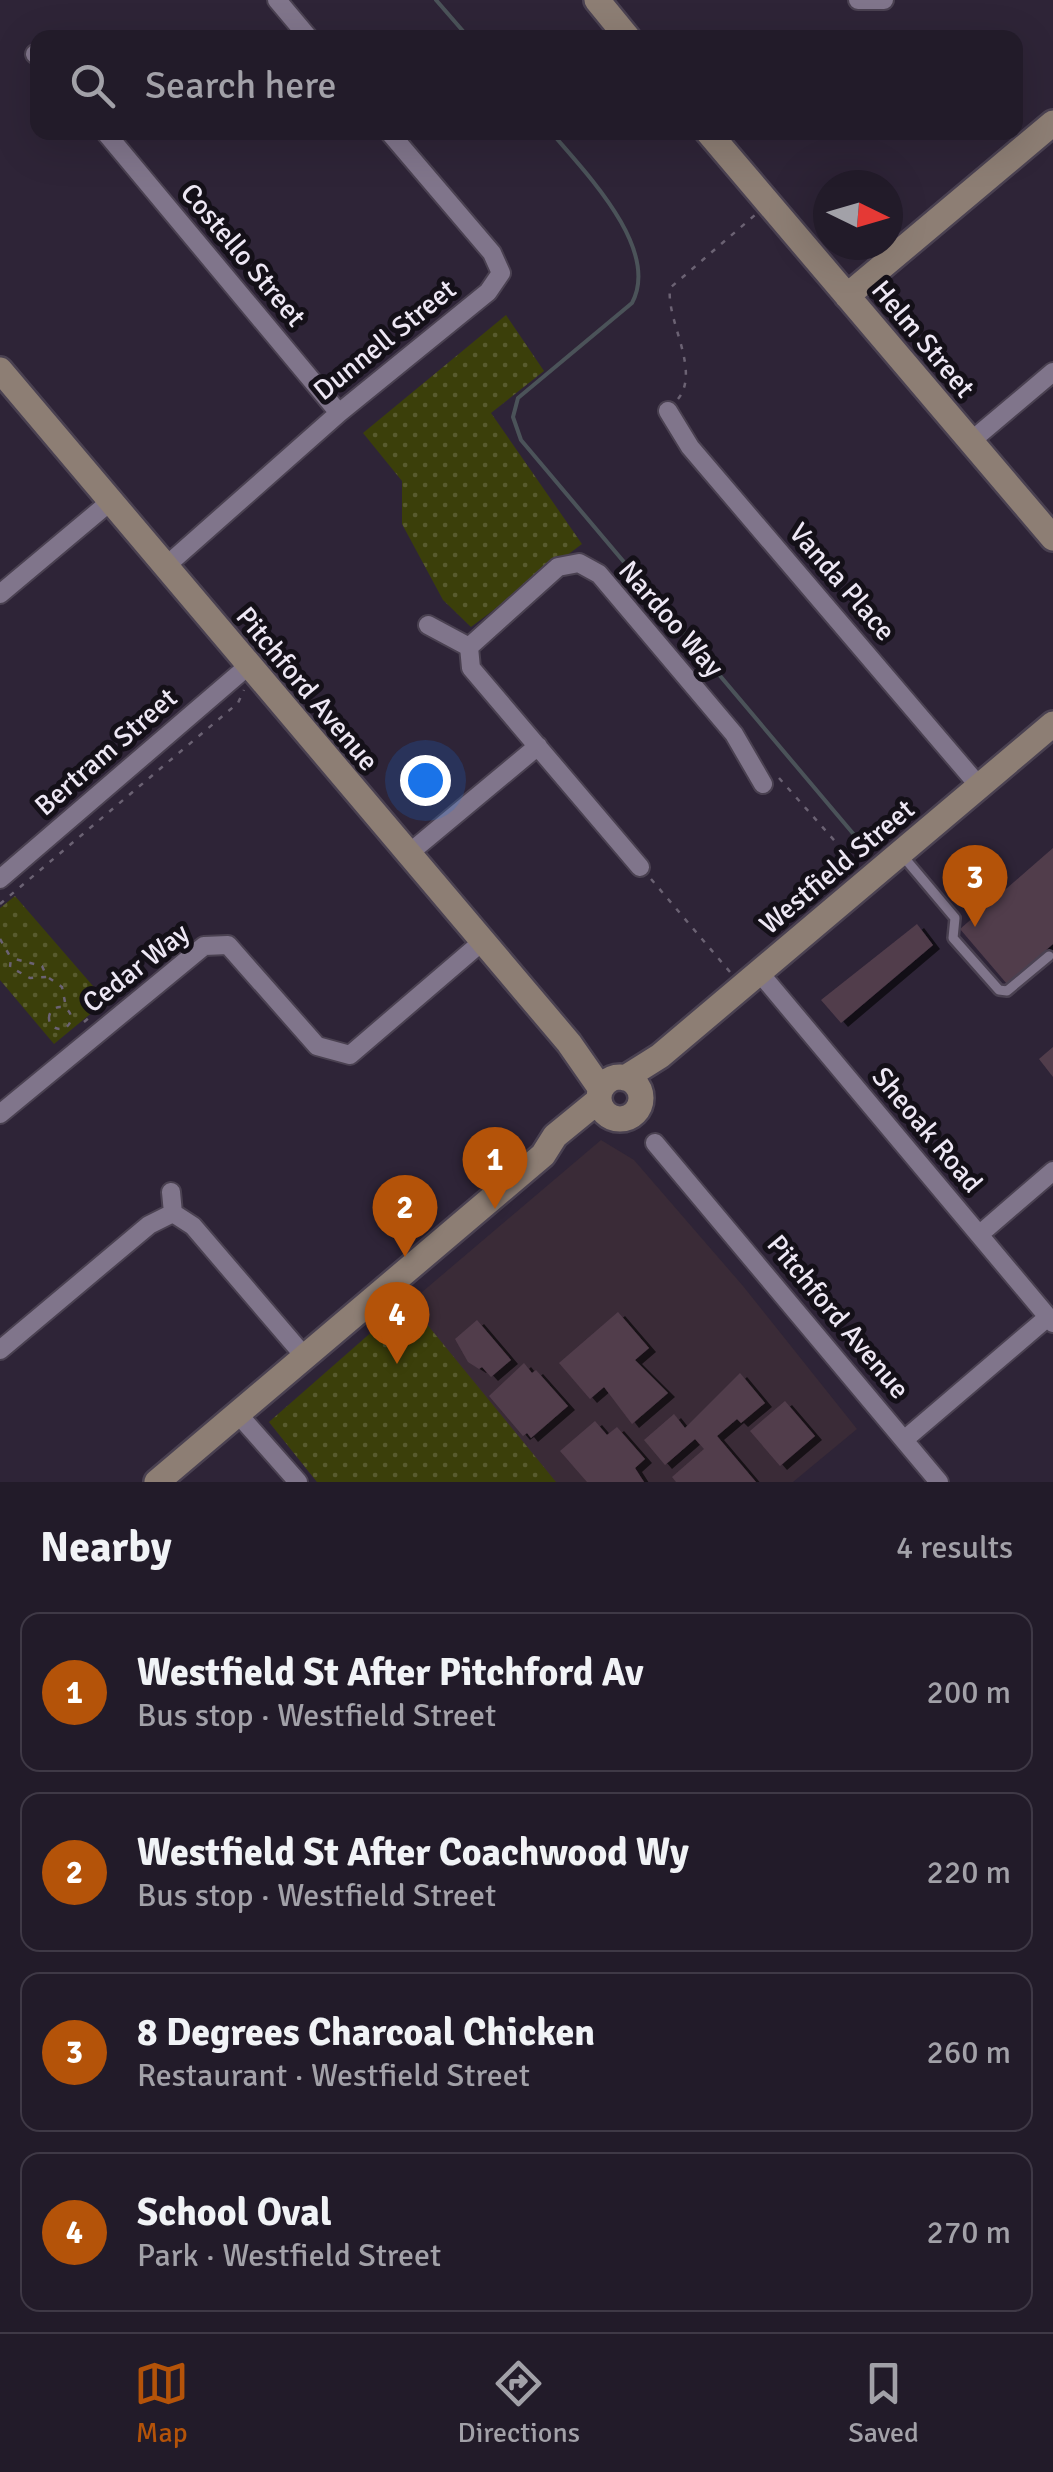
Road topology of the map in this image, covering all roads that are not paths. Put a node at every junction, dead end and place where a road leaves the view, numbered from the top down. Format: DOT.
graph roads {
  1 [pos="277,0"];
  2 [pos="596,0"];
  3 [pos="858,0"];
  4 [pos="884,0"];
  5 [pos="302,30"];
  6 [pos="621,30"];
  7 [pos="1053,122"];
  8 [pos="112,140"];
  9 [pos="397,140"];
  10 [pos="715,140"];
  11 [pos="847,296"];
  12 [pos="0,370"];
  13 [pos="1053,372"];
  14 [pos="668,411"];
  15 [pos="339,413"];
  16 [pos="970,442"];
  17 [pos="111,501"];
  18 [pos="1053,538"];
  19 [pos="166,566"];
  20 [pos="0,594"];
  21 [pos="428,625"];
  22 [pos="468,647"];
  23 [pos="242,672"];
  24 [pos="1053,724"];
  25 [pos="538,746"];
  26 [pos="771,781"];
  27 [pos="979,786"];
  28 [pos="900,853"];
  29 [pos="407,855"];
  30 [pos="640,867"];
  31 [pos="0,879"];
  32 [pos="483,941"];
  33 [pos="1048,956"];
  34 [pos="759,972"];
  35 [pos="616,1093"];
  36 [pos="0,1114"];
  37 [pos="654,1143"];
  38 [pos="1053,1171"];
  39 [pos="170,1192"];
  40 [pos="173,1213"];
  41 [pos="980,1234"];
  42 [pos="1050,1320"];
  43 [pos="0,1350"];
  44 [pos="305,1357"];
  45 [pos="238,1414"];
  46 [pos="904,1440"];
  47 [pos="158,1482"];
  48 [pos="298,1482"];
  49 [pos="939,1482"];
  1 -- 5 [label="street"];
  2 -- 6 [label="street"];
  3 -- 4 [label="street"];
  7 -- 11 [label="street"];
  8 -- 15 [label="street, Costello Street"];
  9 -- 15 [label="street, Dunnell Street"];
  10 -- 11 [label="street, Helm Street"];
  11 -- 16 [label="street, Helm Street"];
  12 -- 17 [label="street, Pitchford Avenue"];
  13 -- 16 [label="street"];
  14 -- 27 [label="street, Vanda Place"];
  15 -- 19 [label="street, Dunnell Street"];
  16 -- 18 [label="street, Helm Street"];
  17 -- 19 [label="street, Pitchford Avenue"];
  17 -- 20 [label="street"];
  19 -- 23 [label="street, Pitchford Avenue"];
  21 -- 22 [label="street"];
  22 -- 25 [label="street"];
  22 -- 26 [label="street, Nardoo Way"];
  23 -- 29 [label="street, Pitchford Avenue"];
  23 -- 31 [label="street, Bertram Street"];
  24 -- 27 [label="street, Westfield Street"];
  25 -- 29 [label="street"];
  25 -- 30 [label="street"];
  27 -- 28 [label="street, Westfield Street"];
  28 -- 33 [label="lane"];
  28 -- 34 [label="street, Westfield Street"];
  29 -- 32 [label="street, Pitchford Avenue"];
  32 -- 35 [label="street, Pitchford Avenue"];
  32 -- 36 [label="street, Cedar Way"];
  34 -- 35 [label="street, Westfield Street"];
  34 -- 41 [label="street, Sheoak Road"];
  35 -- 44 [label="street, Westfield Street"];
  37 -- 46 [label="street, Pitchford Avenue"];
  38 -- 41 [label="street"];
  39 -- 40 [label="street"];
  40 -- 43 [label="street"];
  40 -- 44 [label="street"];
  41 -- 42 [label="street, Sheoak Road"];
  42 -- 46 [label="street"];
  44 -- 45 [label="street, Westfield Street"];
  45 -- 47 [label="street, Westfield Street"];
  45 -- 48 [label="street"];
  46 -- 49 [label="street, Pitchford Avenue"];
}
